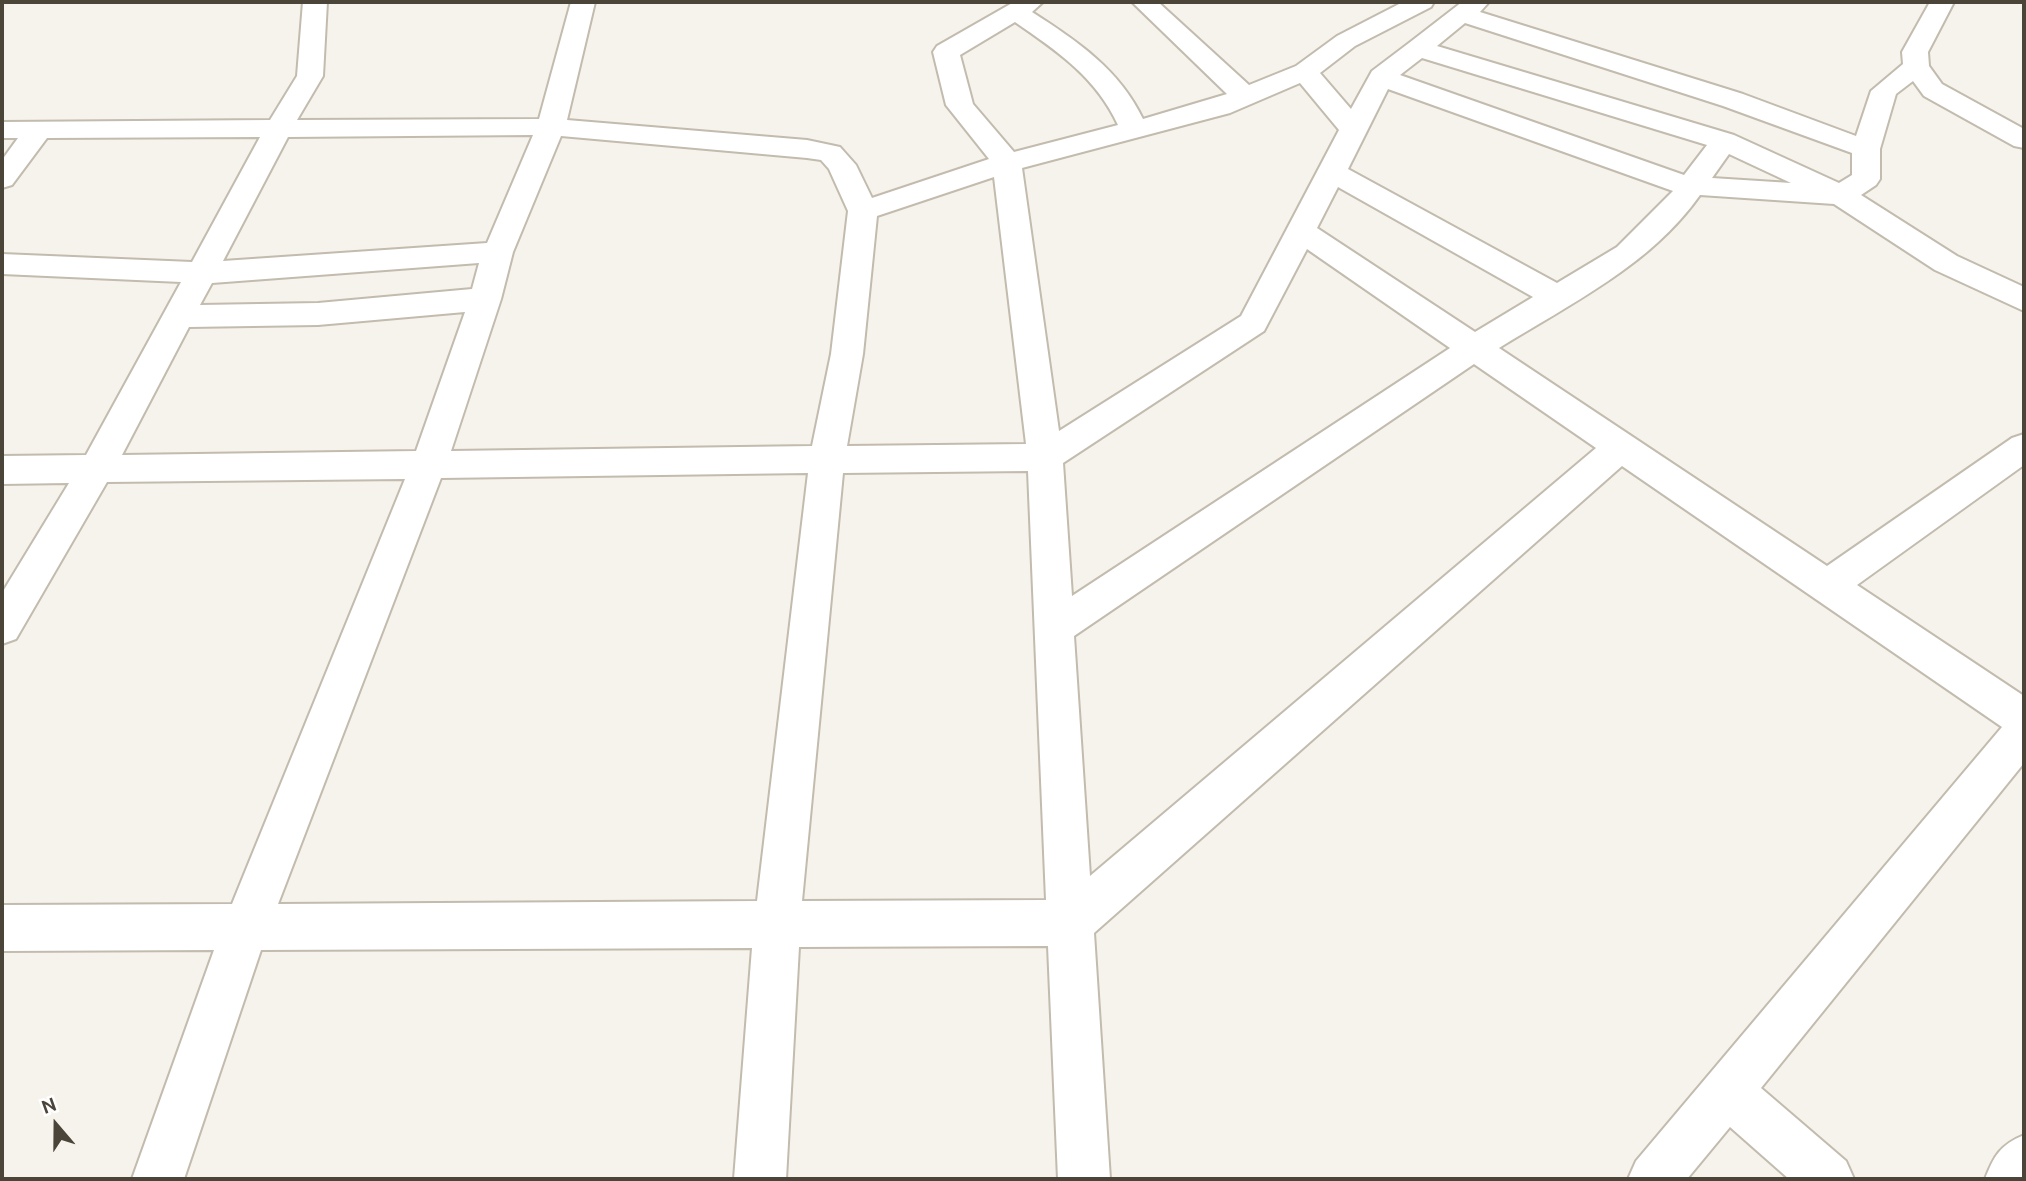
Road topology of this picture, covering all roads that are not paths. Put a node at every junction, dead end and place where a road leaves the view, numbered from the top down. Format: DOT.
graph roads {
  1 [pos="315,2"];
  2 [pos="583,2"];
  3 [pos="1144,2"];
  4 [pos="1422,2"];
  5 [pos="1942,2"];
  6 [pos="1023,7"];
  7 [pos="1469,8"];
  8 [pos="1418,48"];
  9 [pos="1916,66"];
  10 [pos="1305,72"];
  11 [pos="1381,77"];
  12 [pos="1246,97"];
  13 [pos="551,127"];
  14 [pos="279,128"];
  15 [pos="40,129"];
  16 [pos="2,130"];
  17 [pos="1134,130"];
  18 [pos="1354,130"];
  19 [pos="2024,140"];
  20 [pos="1724,141"];
  21 [pos="1867,149"];
  22 [pos="1007,163"];
  23 [pos="1332,172"];
  24 [pos="2,179"];
  25 [pos="1697,187"];
  26 [pos="1841,195"];
  27 [pos="863,211"];
  28 [pos="1301,231"];
  29 [pos="498,252"];
  30 [pos="2,264"];
  31 [pos="201,273"];
  32 [pos="1558,297"];
  33 [pos="485,299"];
  34 [pos="2024,300"];
  35 [pos="178,316"];
  36 [pos="1474,348"];
  37 [pos="1621,446"];
  38 [pos="2024,447"];
  39 [pos="1045,457"];
  40 [pos="827,460"];
  41 [pos="429,464"];
  42 [pos="97,468"];
  43 [pos="2,470"];
  44 [pos="1827,586"];
  45 [pos="2,627"];
  46 [pos="1054,629"];
  47 [pos="2024,719"];
  48 [pos="2024,733"];
  49 [pos="1071,923"];
  50 [pos="777,925"];
  51 [pos="246,927"];
  52 [pos="2,928"];
  53 [pos="1727,1091"];
  54 [pos="2024,1161"];
  55 [pos="158,1179"];
  56 [pos="760,1179"];
  57 [pos="1084,1179"];
  58 [pos="1654,1179"];
  59 [pos="1828,1179"];
  60 [pos="2011,1179"];
  1 -- 14 [label="street"];
  2 -- 13 [label="street"];
  3 -- 12 [label="street"];
  4 -- 10 [label="street"];
  5 -- 9 [label="street"];
  6 -- 17 [label="street"];
  6 -- 22 [label="street"];
  7 -- 8 [label="street"];
  7 -- 21 [label="street"];
  8 -- 11 [label="street"];
  8 -- 20 [label="street"];
  9 -- 19 [label="street"];
  9 -- 21 [label="street"];
  10 -- 12 [label="street"];
  10 -- 18 [label="street"];
  11 -- 18 [label="street"];
  11 -- 25 [label="street"];
  12 -- 17 [label="street"];
  13 -- 14 [label="street"];
  13 -- 27 [label="street"];
  13 -- 29 [label="street"];
  14 -- 15 [label="street"];
  14 -- 31 [label="street"];
  15 -- 16 [label="street"];
  15 -- 24 [label="street"];
  17 -- 22 [label="street"];
  18 -- 23 [label="street"];
  20 -- 25 [label="street"];
  20 -- 26 [label="street"];
  21 -- 26 [label="street"];
  22 -- 27 [label="street"];
  22 -- 39 [label="street"];
  23 -- 28 [label="street"];
  23 -- 32 [label="street"];
  25 -- 26 [label="street"];
  25 -- 32 [label="street"];
  26 -- 34 [label="street"];
  27 -- 40 [label="street"];
  28 -- 36 [label="street"];
  28 -- 39 [label="street"];
  29 -- 31 [label="street"];
  29 -- 33 [label="street"];
  30 -- 31 [label="street"];
  31 -- 35 [label="street"];
  32 -- 36 [label="street"];
  33 -- 35 [label="street"];
  33 -- 41 [label="street"];
  35 -- 42 [label="street"];
  36 -- 37 [label="street"];
  36 -- 46 [label="street"];
  37 -- 44 [label="street"];
  37 -- 49 [label="street"];
  38 -- 44 [label="street"];
  39 -- 40 [label="street"];
  39 -- 46 [label="street"];
  40 -- 41 [label="street"];
  40 -- 50 [label="street"];
  41 -- 42 [label="street"];
  41 -- 51 [label="street"];
  42 -- 43 [label="street"];
  42 -- 45 [label="street"];
  44 -- 47 [label="street"];
  46 -- 49 [label="street"];
  48 -- 53 [label="street"];
  49 -- 50 [label="street"];
  49 -- 57 [label="street"];
  50 -- 51 [label="street"];
  50 -- 56 [label="street"];
  51 -- 52 [label="street"];
  51 -- 55 [label="street"];
  53 -- 58 [label="street"];
  53 -- 59 [label="street"];
  54 -- 60 [label="street"];
}
